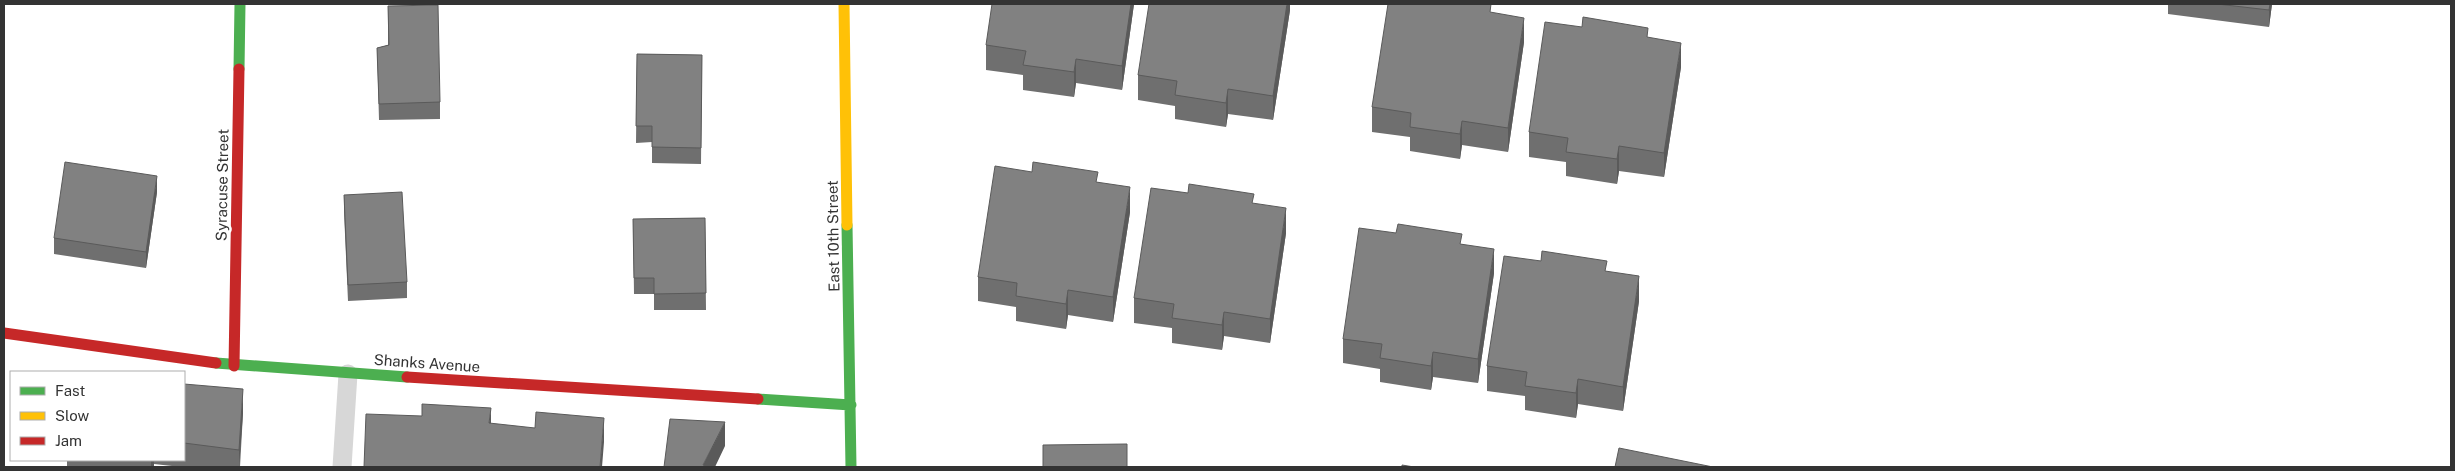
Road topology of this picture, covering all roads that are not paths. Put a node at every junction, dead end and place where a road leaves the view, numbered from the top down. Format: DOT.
graph roads {
  1 [pos="240,4"];
  2 [pos="844,4"];
  3 [pos="4,333"];
  4 [pos="234,366"];
  5 [pos="348,374"];
  6 [pos="851,405"];
  7 [pos="342,467"];
  8 [pos="851,467"];
  1 -- 4 [label="street, Syracuse Street"];
  2 -- 6 [label="street, East 10th Street"];
  3 -- 4 [label="street, Shanks Avenue"];
  4 -- 5 [label="street, Shanks Avenue"];
  5 -- 6 [label="street, Shanks Avenue"];
  5 -- 7 [label="lane"];
  6 -- 8 [label="street, East 10th Street"];
}
